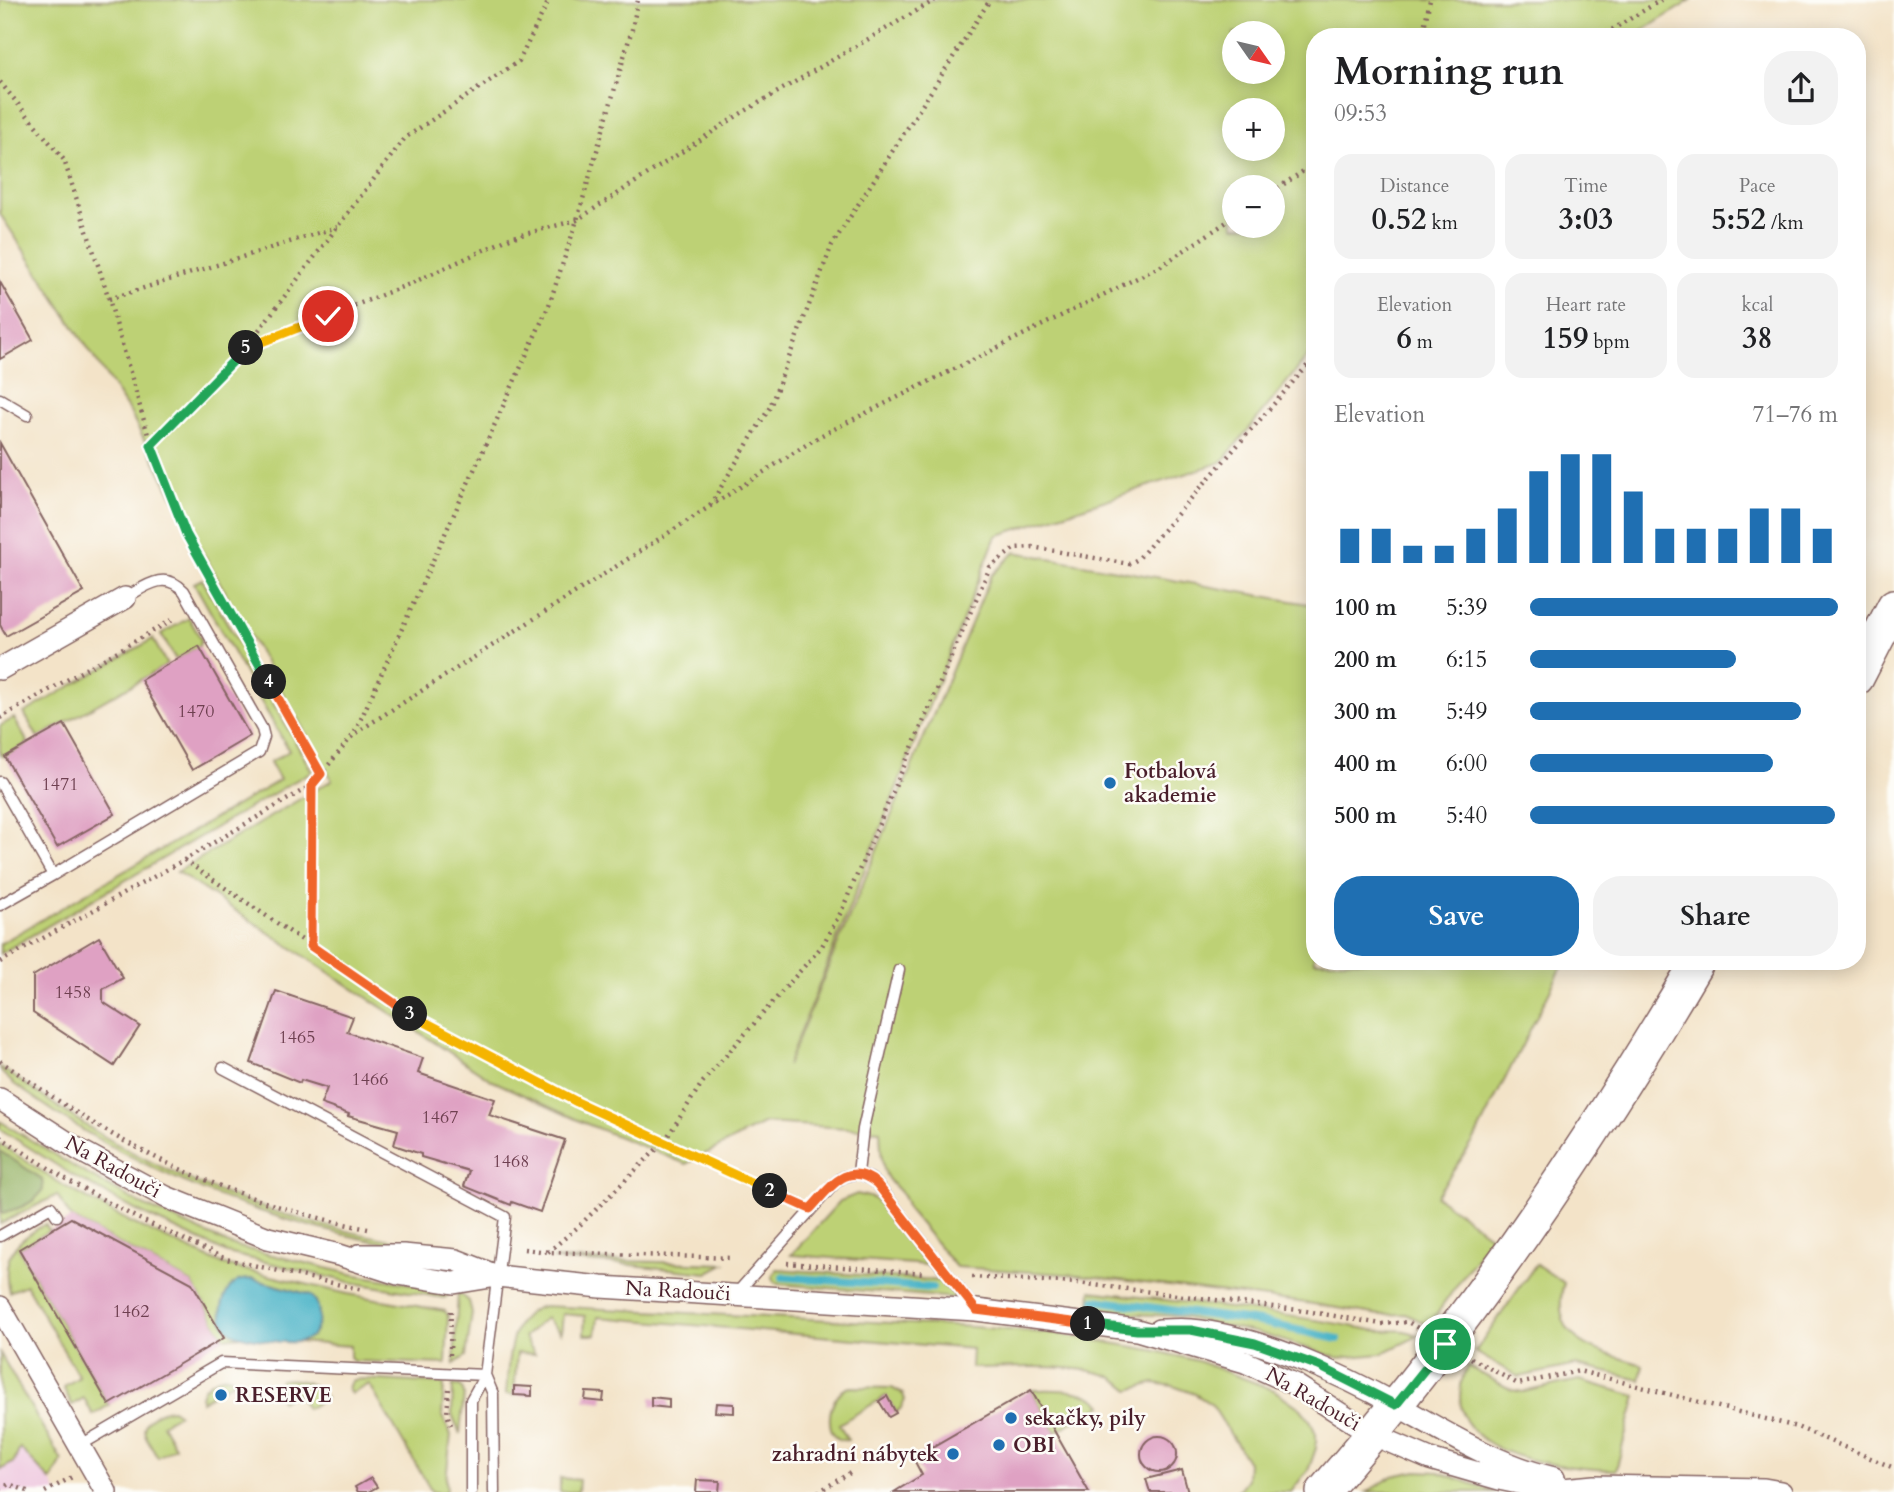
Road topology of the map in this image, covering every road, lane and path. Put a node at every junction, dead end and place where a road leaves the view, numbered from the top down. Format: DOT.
graph roads {
  1 [pos="549,0"];
  2 [pos="638,0"];
  3 [pos="936,0"];
  4 [pos="990,0"];
  5 [pos="1423,0"];
  6 [pos="1661,0"];
  7 [pos="1430,1"];
  8 [pos="1424,28"];
  9 [pos="1615,28"];
  10 [pos="0,82"];
  11 [pos="1306,169"];
  12 [pos="1285,183"];
  13 [pos="577,220"];
  14 [pos="338,226"];
  15 [pos="1222,226"];
  16 [pos="109,299"];
  17 [pos="244,349"];
  18 [pos="1306,367"];
  19 [pos="0,399"];
  20 [pos="27,415"];
  21 [pos="151,445"];
  22 [pos="708,507"];
  23 [pos="125,598"];
  24 [pos="1894,606"];
  25 [pos="174,619"];
  26 [pos="1866,660"];
  27 [pos="0,669"];
  28 [pos="0,718"];
  29 [pos="354,735"];
  30 [pos="321,774"];
  31 [pos="0,782"];
  32 [pos="312,785"];
  33 [pos="184,860"];
  34 [pos="53,875"];
  35 [pos="0,904"];
  36 [pos="311,946"];
  37 [pos="0,962"];
  38 [pos="899,970"];
  39 [pos="1693,970"];
  40 [pos="0,1060"];
  41 [pos="223,1068"];
  42 [pos="0,1099"];
  43 [pos="664,1142"];
  44 [pos="858,1173"];
  45 [pos="810,1209"];
  46 [pos="57,1216"];
  47 [pos="378,1231"];
  48 [pos="0,1236"];
  49 [pos="524,1249"];
  50 [pos="548,1252"];
  51 [pos="732,1258"];
  52 [pos="783,1263"];
  53 [pos="937,1274"];
  54 [pos="496,1276"];
  55 [pos="965,1276"];
  56 [pos="734,1295"];
  57 [pos="441,1304"];
  58 [pos="0,1307"];
  59 [pos="976,1310"];
  60 [pos="1137,1330"];
  61 [pos="1424,1332"];
  62 [pos="1471,1358"];
  63 [pos="450,1364"];
  64 [pos="485,1375"];
  65 [pos="1396,1405"];
  66 [pos="1373,1434"];
  67 [pos="79,1446"];
  68 [pos="1894,1468"];
  69 [pos="850,1473"];
  70 [pos="75,1475"];
  71 [pos="1594,1486"];
  72 [pos="0,1489"];
  73 [pos="30,1492"];
  74 [pos="45,1492"];
  75 [pos="106,1492"];
  76 [pos="471,1492"];
  77 [pos="494,1492"];
  78 [pos="818,1492"];
  79 [pos="1322,1492"];
  80 [pos="1781,1492"];
  1 -- 14 [label="path"];
  2 -- 13 [label="path"];
  3 -- 13 [label="path"];
  4 -- 22 [label="path"];
  5 -- 7 [label="path"];
  6 -- 9 [label="path"];
  7 -- 8 [label="path"];
  10 -- 16 [label="path"];
  11 -- 12 [label="path"];
  13 -- 17 [label="path"];
  13 -- 29 [label="path"];
  14 -- 16 [label="path"];
  14 -- 17 [label="path"];
  15 -- 22 [label="path"];
  16 -- 21 [label="path"];
  17 -- 21 [label="path"];
  18 -- 43 [label="path"];
  19 -- 20 [label="lane"];
  21 -- 30 [label="path"];
  22 -- 29 [label="path"];
  23 -- 27 [label="street"];
  23 -- 34 [label="lane"];
  24 -- 26 [label="main road"];
  25 -- 28 [label="path"];
  29 -- 30 [label="path"];
  30 -- 32 [label="path"];
  31 -- 34 [label="lane"];
  32 -- 33 [label="path"];
  32 -- 36 [label="path"];
  33 -- 36 [label="path"];
  33 -- 37 [label="path"];
  34 -- 35 [label="lane"];
  36 -- 43 [label="path"];
  38 -- 44 [label="lane"];
  39 -- 65 [label="main road"];
  40 -- 47 [label="path"];
  41 -- 54 [label="lane"];
  42 -- 54 [label="street, Na Radouči"];
  43 -- 45 [label="path"];
  43 -- 50 [label="path"];
  44 -- 45 [label="lane"];
  44 -- 59 [label="lane"];
  45 -- 56 [label="lane"];
  46 -- 48 [label="lane"];
  49 -- 50 [label="path"];
  50 -- 51 [label="path"];
  52 -- 53 [label="path"];
  54 -- 56 [label="street, Na Radouči"];
  54 -- 64 [label="lane"];
  55 -- 61 [label="path"];
  56 -- 59 [label="street, Na Radouči"];
  57 -- 63 [label="path"];
  58 -- 67 [label="street"];
  59 -- 60 [label="street, Na Radouči"];
  60 -- 65 [label="street"];
  60 -- 66 [label="street, Na Radouči"];
  62 -- 68 [label="path"];
  64 -- 67 [label="lane"];
  64 -- 76 [label="lane"];
  64 -- 77 [label="lane"];
  65 -- 66 [label="main road"];
  65 -- 71 [label="street"];
  66 -- 71 [label="street, Na Radouči"];
  66 -- 79 [label="main road"];
  67 -- 75 [label="street"];
  69 -- 78 [label="path"];
  70 -- 74 [label="path"];
  71 -- 80 [label="street"];
  72 -- 73 [label="path"];
}
